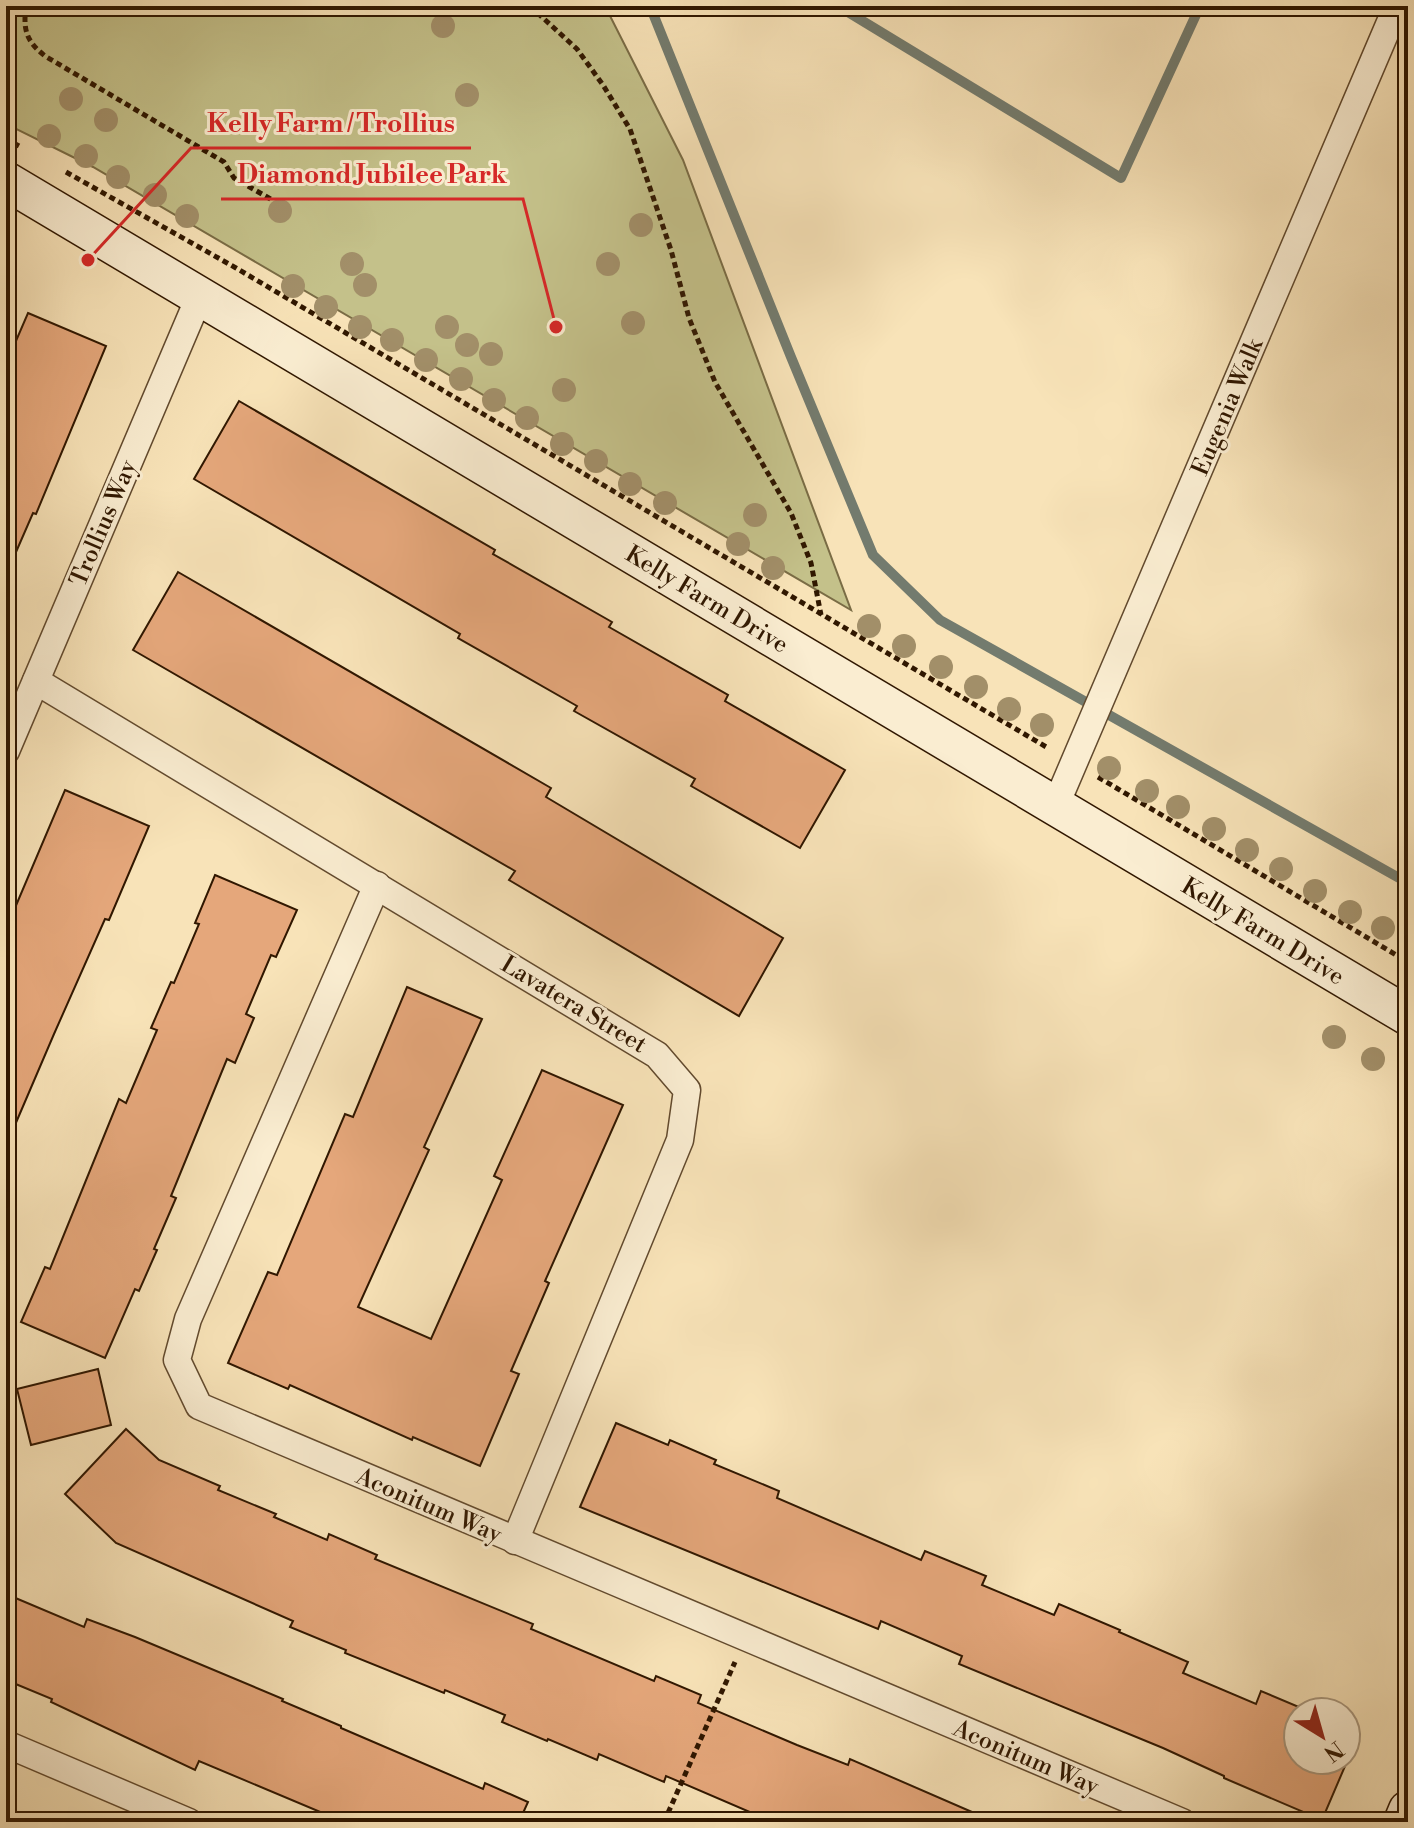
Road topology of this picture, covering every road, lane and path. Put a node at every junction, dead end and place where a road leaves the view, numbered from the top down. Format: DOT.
graph roads {
  1 [pos="26,6"];
  2 [pos="530,6"];
  3 [pos="1397,6"];
  4 [pos="6,139"];
  5 [pos="20,146"];
  6 [pos="60,169"];
  7 [pos="6,181"];
  8 [pos="274,201"];
  9 [pos="200,295"];
  10 [pos="821,615"];
  11 [pos="36,681"];
  12 [pos="6,751"];
  13 [pos="1074,763"];
  14 [pos="1055,807"];
  15 [pos="377,885"];
  16 [pos="1408,962"];
  17 [pos="1408,1016"];
  18 [pos="515,1541"];
  19 [pos="745,1639"];
  20 [pos="6,1744"];
  21 [pos="1408,1810"];
  22 [pos="189,1822"];
  23 [pos="664,1822"];
  24 [pos="1182,1822"];
  25 [pos="1403,1822"];
  1 -- 8 [label="path"];
  2 -- 10 [label="path"];
  3 -- 13 [label="street, Eugenia Walk"];
  4 -- 5 [label="path"];
  6 -- 10 [label="path"];
  7 -- 9 [label="street, Kelly Farm Drive"];
  9 -- 11 [label="street, Trollius Way"];
  9 -- 14 [label="street, Kelly Farm Drive"];
  10 -- 13 [label="path"];
  11 -- 12 [label="street, Trollius Way"];
  11 -- 15 [label="street, Lavatera Street"];
  13 -- 14 [label="street, Eugenia Walk"];
  13 -- 16 [label="path"];
  14 -- 17 [label="street, Kelly Farm Drive"];
  15 -- 18 [label="street, Lavatera Street"];
  15 -- 18 [label="street, Aconitum Way"];
  18 -- 19 [label="street, Aconitum Way"];
  19 -- 23 [label="path"];
  19 -- 24 [label="street, Aconitum Way"];
  20 -- 22 [label="street"];
  21 -- 25 [label="street"];
}
